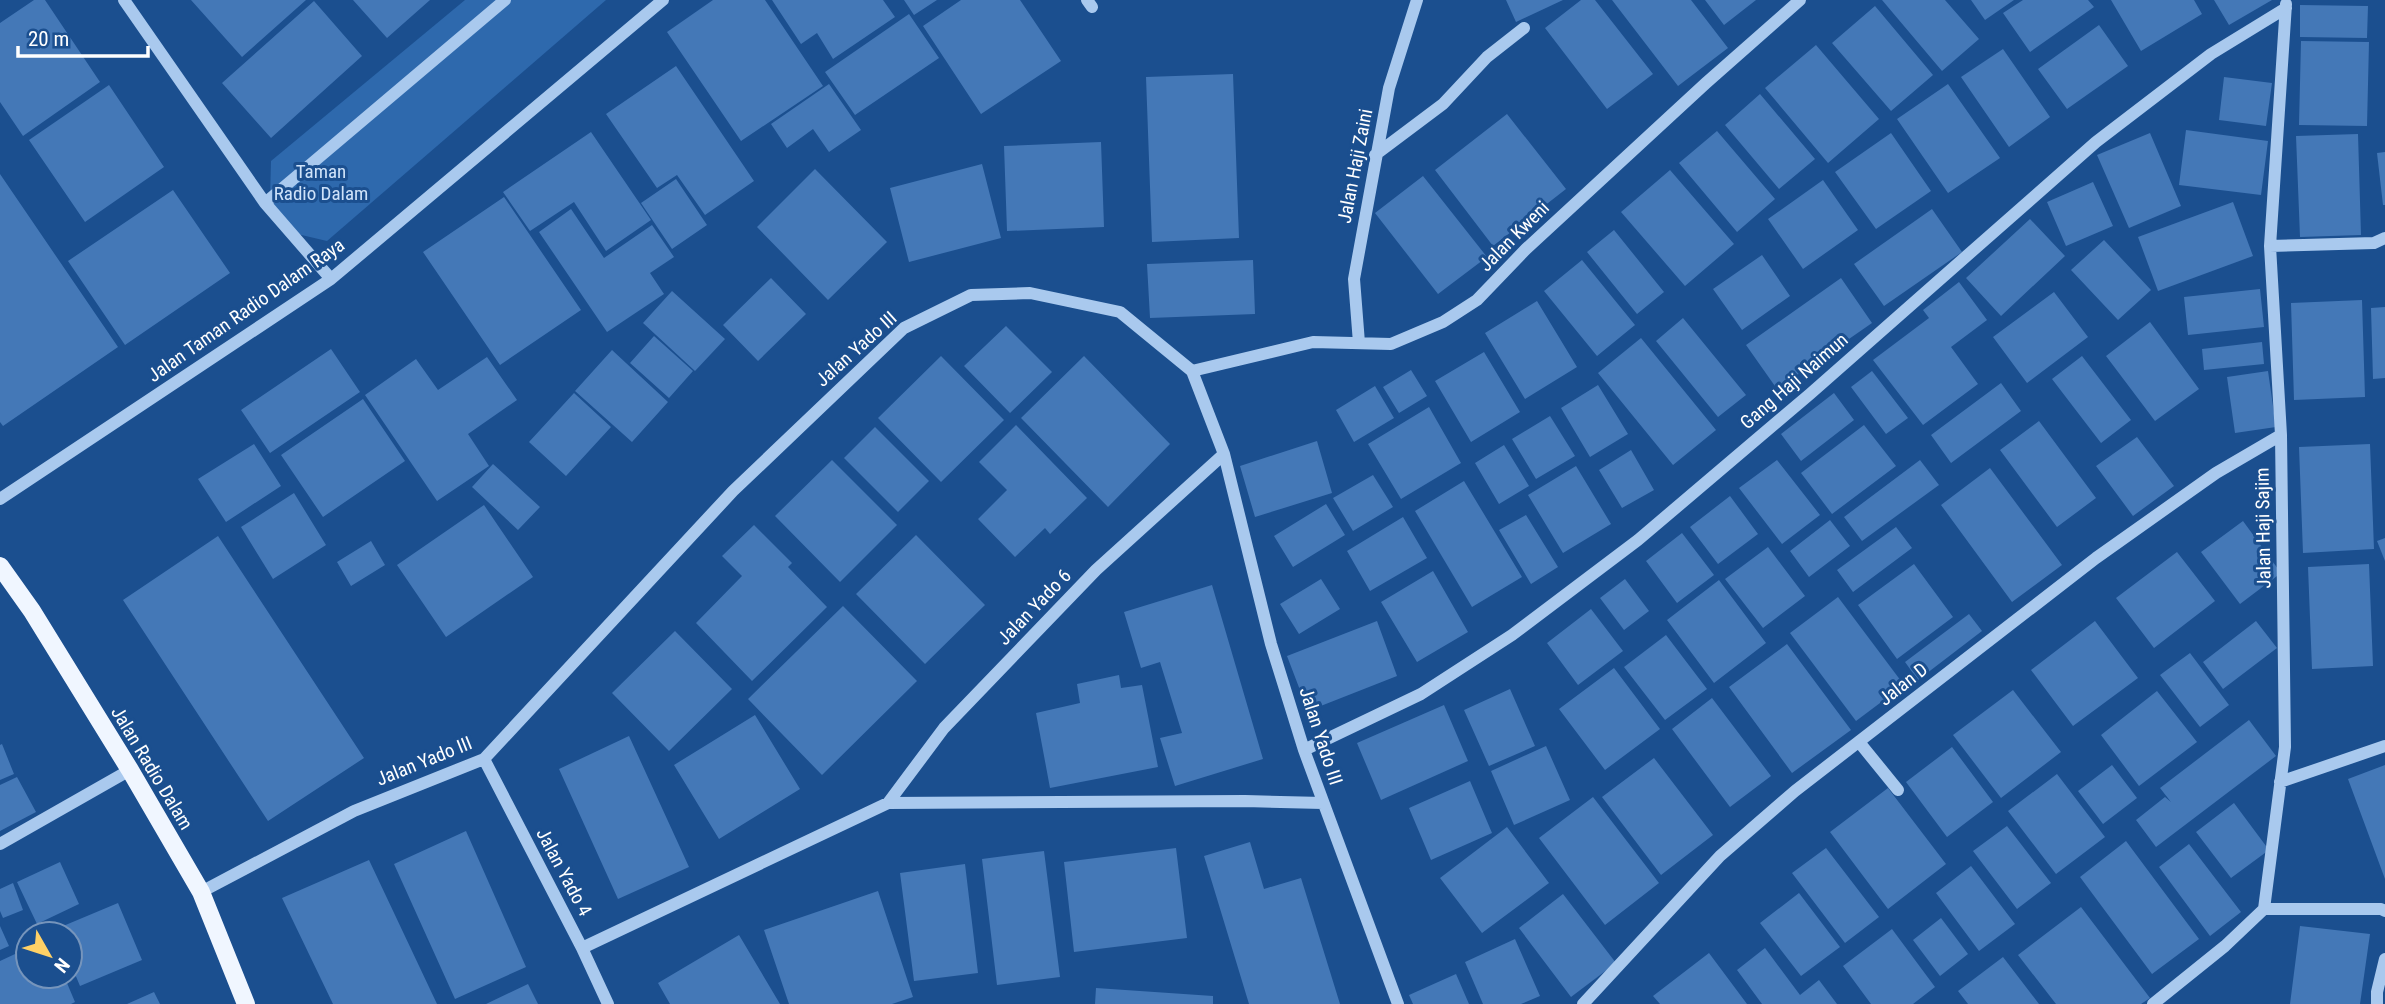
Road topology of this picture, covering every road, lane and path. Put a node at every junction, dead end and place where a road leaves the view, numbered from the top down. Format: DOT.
graph roads {
  1 [pos="124,0"];
  2 [pos="505,0"];
  3 [pos="663,0"];
  4 [pos="1416,0"];
  5 [pos="1800,0"];
  6 [pos="2286,4"];
  7 [pos="1524,27"];
  8 [pos="1376,155"];
  9 [pos="265,203"];
  10 [pos="2385,238"];
  11 [pos="2270,246"];
  12 [pos="331,279"];
  13 [pos="1359,343"];
  14 [pos="1192,371"];
  15 [pos="2281,435"];
  16 [pos="1224,454"];
  17 [pos="0,499"];
  18 [pos="0,566"];
  19 [pos="1859,742"];
  20 [pos="2385,746"];
  21 [pos="1304,750"];
  22 [pos="484,759"];
  23 [pos="130,770"];
  24 [pos="2280,782"];
  25 [pos="1898,790"];
  26 [pos="888,803"];
  27 [pos="1323,803"];
  28 [pos="0,844"];
  29 [pos="201,892"];
  30 [pos="2264,909"];
  31 [pos="2385,911"];
  32 [pos="582,948"];
  33 [pos="2385,959"];
  34 [pos="2380,995"];
  35 [pos="246,1004"];
  36 [pos="608,1004"];
  37 [pos="1398,1004"];
  38 [pos="1583,1004"];
  39 [pos="2153,1004"];
  1 -- 9 [label="street"];
  2 -- 9 [label="street"];
  3 -- 12 [label="street, Jalan Taman Radio Dalam Raya"];
  4 -- 8 [label="street, Jalan Haji Zaini"];
  5 -- 13 [label="street, Jalan Kweni"];
  6 -- 11 [label="street, Jalan Haji Sajim"];
  6 -- 21 [label="street, Gang Haji Naimun"];
  7 -- 8 [label="street"];
  8 -- 13 [label="street, Jalan Haji Zaini"];
  9 -- 12 [label="street"];
  10 -- 11 [label="street"];
  11 -- 15 [label="street, Jalan Haji Sajim"];
  12 -- 17 [label="street, Jalan Taman Radio Dalam Raya"];
  13 -- 14 [label="street, Jalan Kweni"];
  14 -- 16 [label="street, Jalan Yado III"];
  14 -- 22 [label="street, Jalan Yado III"];
  15 -- 19 [label="street, Jalan D"];
  15 -- 24 [label="street, Jalan Haji Sajim"];
  16 -- 21 [label="street, Jalan Yado III"];
  16 -- 26 [label="street, Jalan Yado 6"];
  18 -- 23 [label="main road, Jalan Radio Dalam"];
  19 -- 25 [label="street"];
  19 -- 38 [label="street, Jalan D"];
  20 -- 24 [label="street"];
  21 -- 27 [label="street, Jalan Yado III"];
  22 -- 29 [label="street, Jalan Yado III"];
  22 -- 32 [label="street, Jalan Yado 4"];
  23 -- 28 [label="street"];
  23 -- 29 [label="main road, Jalan Radio Dalam"];
  24 -- 30 [label="street, Jalan Haji Sajim"];
  26 -- 27 [label="street, Jalan Yado 6"];
  26 -- 32 [label="street, Jalan Yado 6"];
  27 -- 37 [label="street, Jalan Yado III"];
  29 -- 35 [label="main road, Jalan Radio Dalam"];
  30 -- 31 [label="street"];
  30 -- 39 [label="street"];
  32 -- 36 [label="street, Jalan Yado 4"];
  33 -- 34 [label="street"];
}
